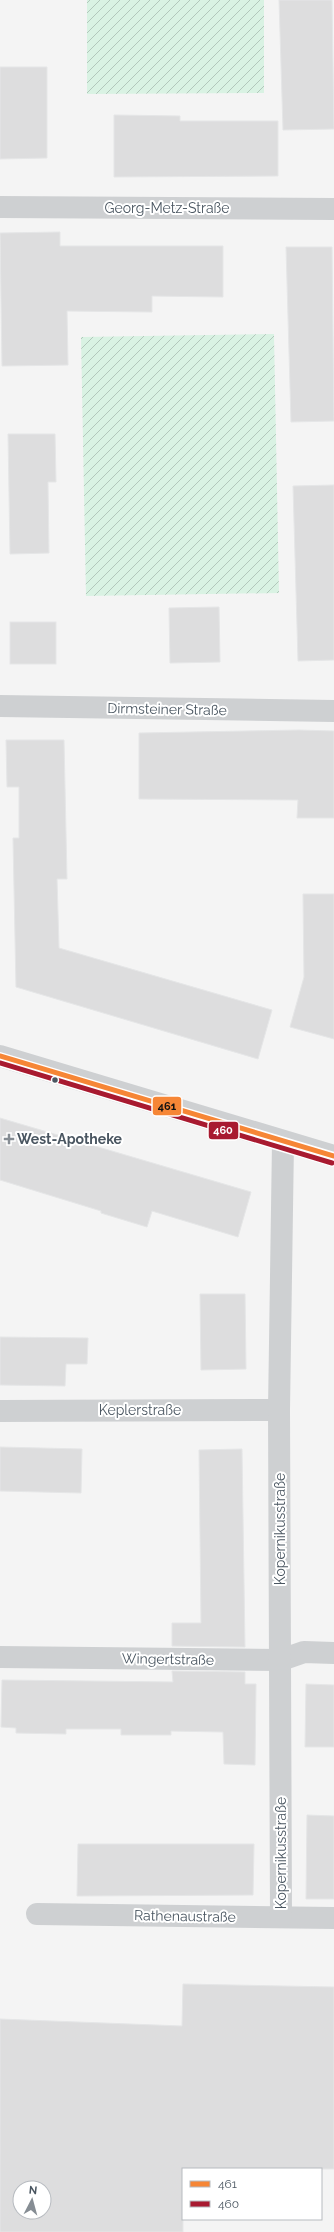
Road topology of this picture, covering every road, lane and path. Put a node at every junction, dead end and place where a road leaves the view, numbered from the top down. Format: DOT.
graph roads {
  1 [pos="0,207"];
  2 [pos="334,209"];
  3 [pos="0,706"];
  4 [pos="334,711"];
  5 [pos="0,1056"];
  6 [pos="283,1142"];
  7 [pos="334,1156"];
  8 [pos="280,1410"];
  9 [pos="0,1411"];
  10 [pos="334,1653"];
  11 [pos="0,1657"];
  12 [pos="281,1660"];
  13 [pos="37,1914"];
  14 [pos="281,1917"];
  15 [pos="334,1918"];
  1 -- 2 [label="street, Georg-Metz-Straße"];
  3 -- 4 [label="street, Dirmsteiner Straße"];
  5 -- 6 [label="street"];
  6 -- 7 [label="street"];
  6 -- 8 [label="street, Kopernikusstraße"];
  8 -- 9 [label="street, Keplerstraße"];
  8 -- 12 [label="street, Kopernikusstraße"];
  10 -- 12 [label="street, Wingertstraße"];
  11 -- 12 [label="street, Wingertstraße"];
  12 -- 14 [label="street, Kopernikusstraße"];
  13 -- 14 [label="street, Rathenaustraße"];
  14 -- 15 [label="street, Rathenaustraße"];
}
